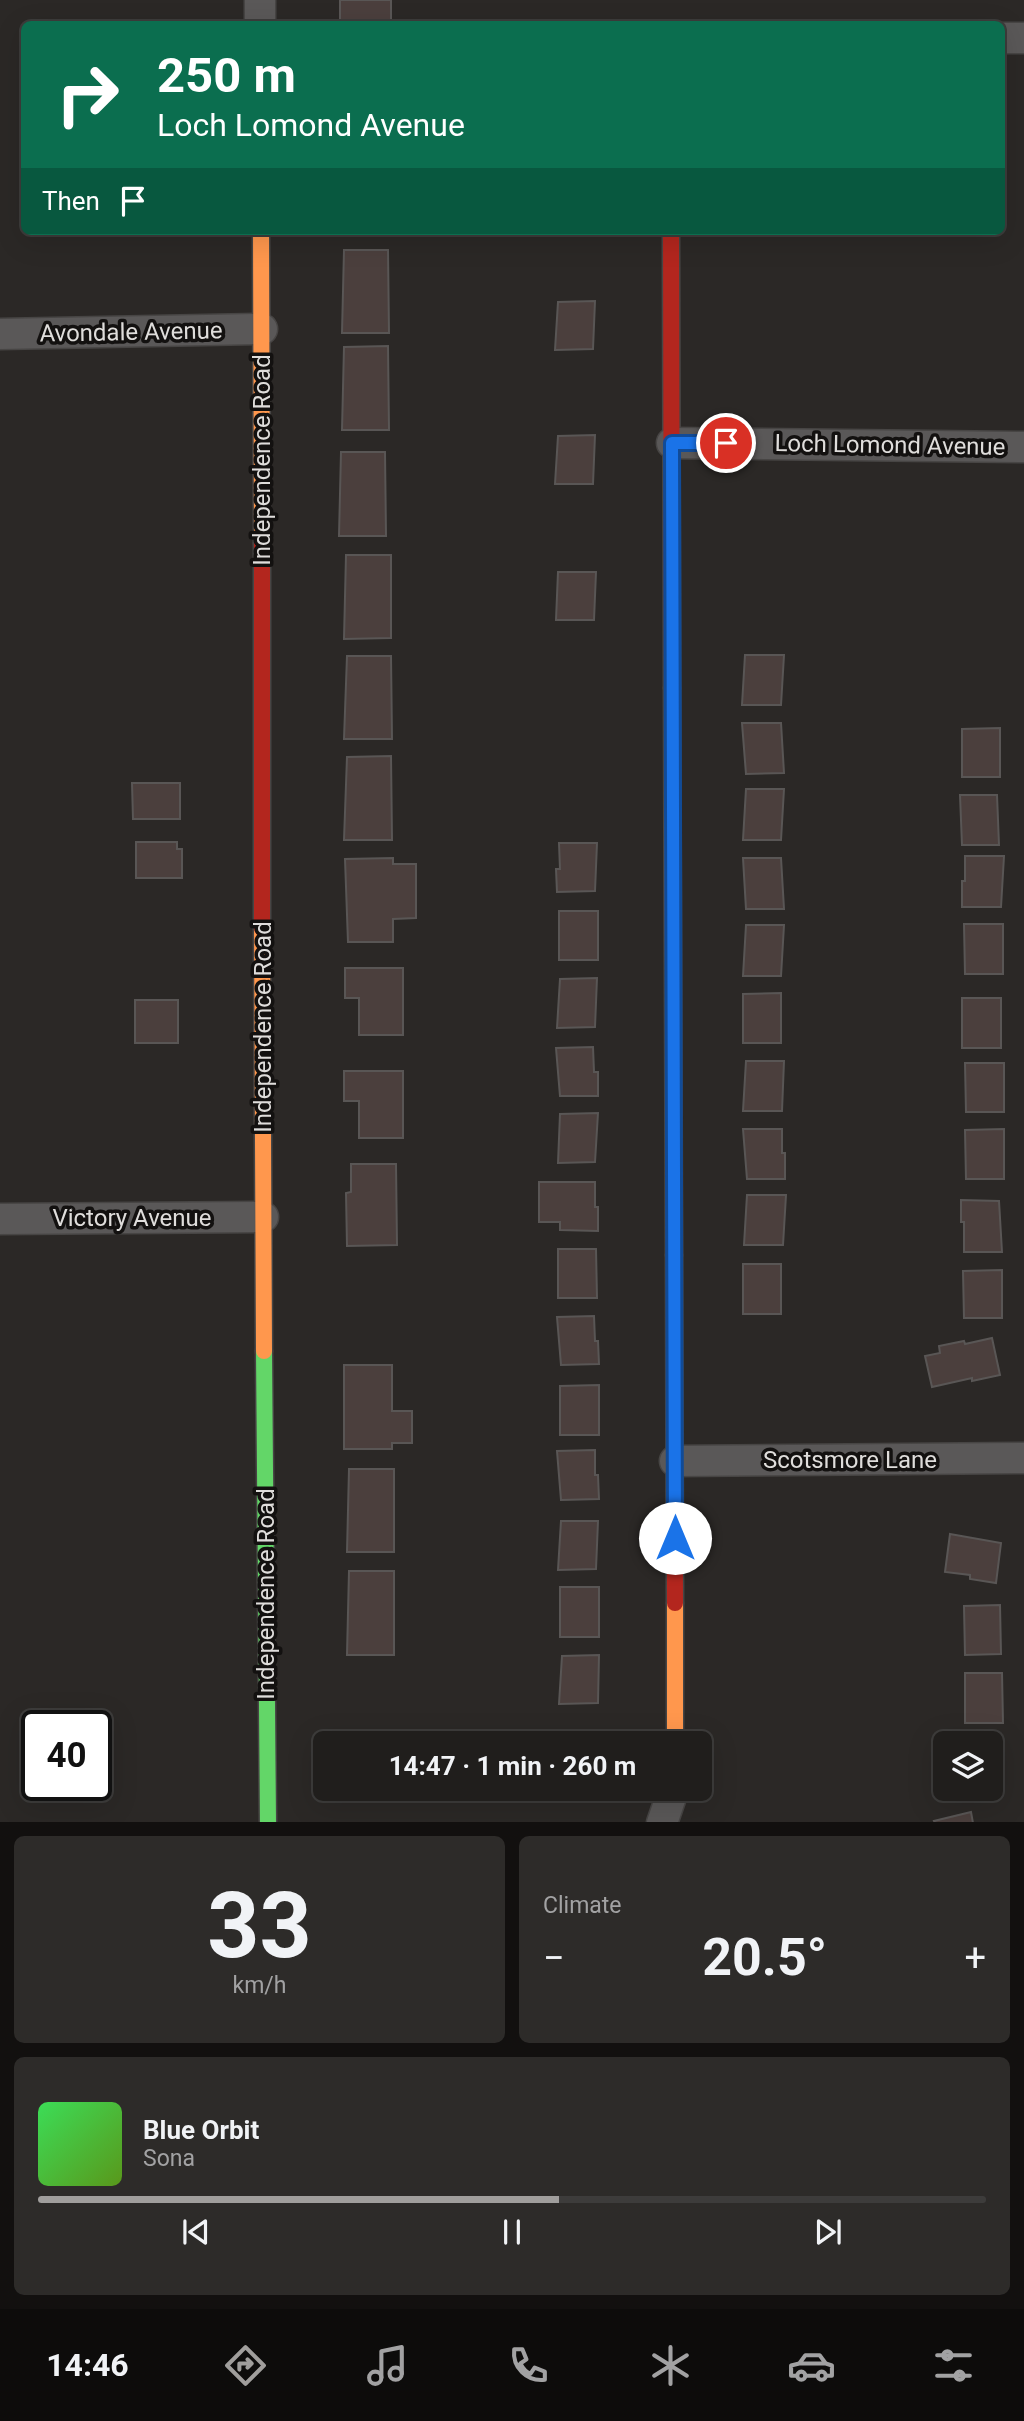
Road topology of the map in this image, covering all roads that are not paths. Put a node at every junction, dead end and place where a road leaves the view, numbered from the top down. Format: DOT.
graph roads {
  1 [pos="260,0"];
  2 [pos="260,21"];
  3 [pos="1005,38"];
  4 [pos="1024,38"];
  5 [pos="261,235"];
  6 [pos="671,235"];
  7 [pos="262,329"];
  8 [pos="0,334"];
  9 [pos="672,443"];
  10 [pos="1024,447"];
  11 [pos="263,1217"];
  12 [pos="0,1219"];
  13 [pos="1024,1458"];
  14 [pos="675,1461"];
  15 [pos="675,1731"];
  16 [pos="669,1801"];
  17 [pos="268,1822"];
  18 [pos="662,1822"];
  1 -- 2 [label="street"];
  3 -- 4 [label="street"];
  5 -- 7 [label="street, Independence Road"];
  6 -- 9 [label="street"];
  7 -- 8 [label="street, Avondale Avenue"];
  7 -- 11 [label="street, Independence Road"];
  9 -- 10 [label="street, Loch Lomond Avenue"];
  9 -- 14 [label="street"];
  11 -- 12 [label="street, Victory Avenue"];
  11 -- 17 [label="street, Independence Road"];
  13 -- 14 [label="street, Scotsmore Lane"];
  14 -- 15 [label="street"];
  16 -- 18 [label="street"];
}
